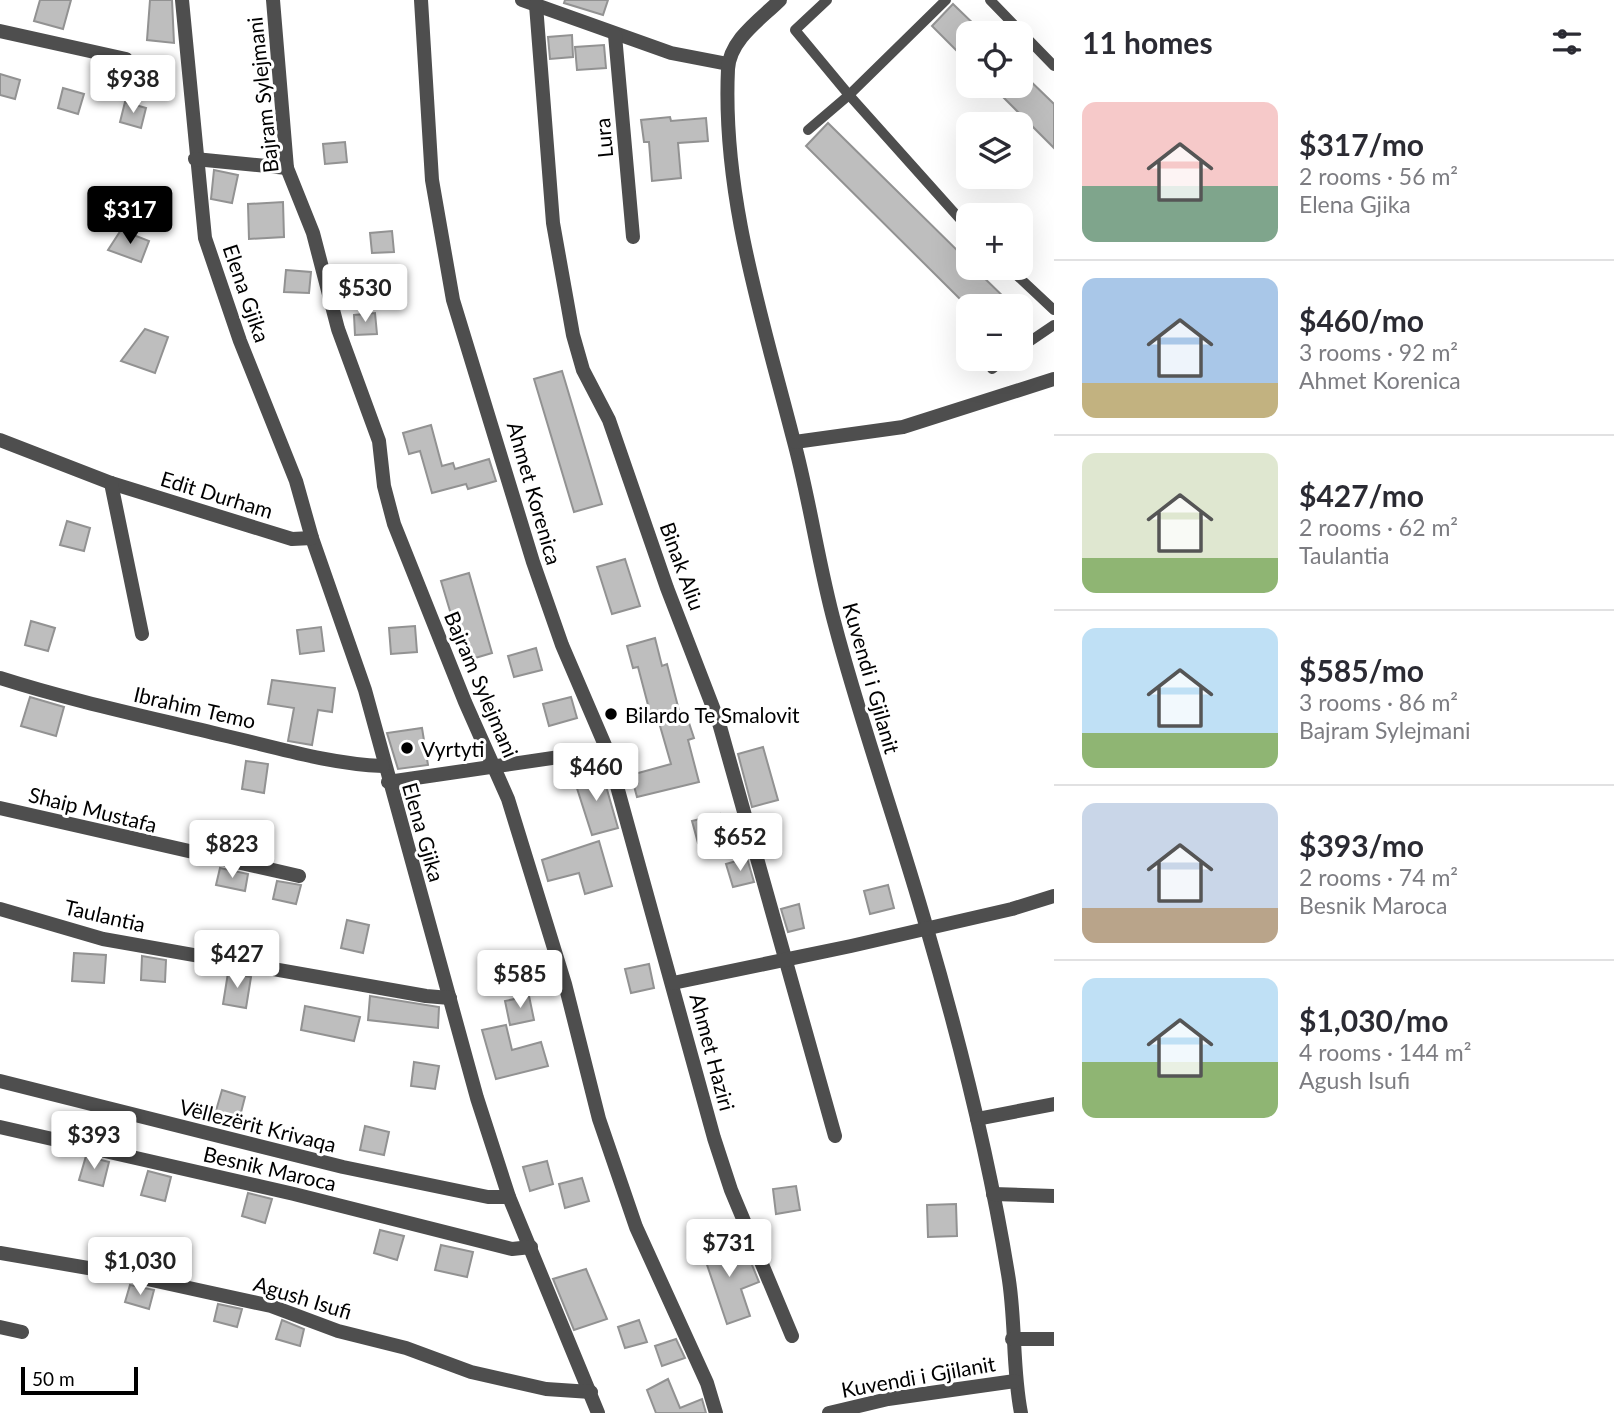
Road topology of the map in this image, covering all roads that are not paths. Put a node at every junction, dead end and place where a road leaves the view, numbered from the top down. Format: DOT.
graph roads {
  1 [pos="182,0"];
  2 [pos="273,0"];
  3 [pos="421,0"];
  4 [pos="780,0"];
  5 [pos="827,0"];
  6 [pos="946,0"];
  7 [pos="990,0"];
  8 [pos="529,2"];
  9 [pos="0,31"];
  10 [pos="615,35"];
  11 [pos="126,59"];
  12 [pos="728,64"];
  13 [pos="1054,66"];
  14 [pos="849,95"];
  15 [pos="808,130"];
  16 [pos="195,159"];
  17 [pos="287,168"];
  18 [pos="956,215"];
  19 [pos="633,237"];
  20 [pos="1022,280"];
  21 [pos="1054,310"];
  22 [pos="1054,325"];
  23 [pos="1033,339"];
  24 [pos="1054,379"];
  25 [pos="0,440"];
  26 [pos="795,442"];
  27 [pos="111,483"];
  28 [pos="312,538"];
  29 [pos="142,634"];
  30 [pos="0,678"];
  31 [pos="607,750"];
  32 [pos="383,766"];
  33 [pos="494,767"];
  34 [pos="388,782"];
  35 [pos="0,808"];
  36 [pos="299,876"];
  37 [pos="1054,896"];
  38 [pos="0,909"];
  39 [pos="927,926"];
  40 [pos="785,959"];
  41 [pos="673,983"];
  42 [pos="450,998"];
  43 [pos="0,1081"];
  44 [pos="1054,1104"];
  45 [pos="976,1119"];
  46 [pos="0,1127"];
  47 [pos="835,1136"];
  48 [pos="993,1194"];
  49 [pos="1054,1196"];
  50 [pos="509,1197"];
  51 [pos="531,1247"];
  52 [pos="0,1253"];
  53 [pos="0,1327"];
  54 [pos="22,1332"];
  55 [pos="792,1336"];
  56 [pos="1012,1339"];
  57 [pos="1054,1339"];
  58 [pos="1014,1381"];
  59 [pos="590,1392"];
  60 [pos="598,1413"];
  61 [pos="716,1413"];
  62 [pos="829,1413"];
  63 [pos="1021,1413"];
  1 -- 16 [label="street, Elena Gjika"];
  2 -- 17 [label="street, Bajram Sylejmani"];
  3 -- 31 [label="street, Ahmet Korenica"];
  4 -- 12 [label="street"];
  5 -- 14 [label="lane"];
  6 -- 14 [label="lane"];
  7 -- 13 [label="lane"];
  8 -- 10 [label="street"];
  8 -- 40 [label="street, Binak Aliu"];
  9 -- 11 [label="street"];
  10 -- 12 [label="street"];
  10 -- 19 [label="street, Lura"];
  12 -- 26 [label="street, Kuvendi i Gjilanit"];
  14 -- 15 [label="lane"];
  14 -- 18 [label="lane"];
  16 -- 17 [label="street"];
  16 -- 28 [label="street, Elena Gjika"];
  17 -- 33 [label="street, Bajram Sylejmani"];
  20 -- 21 [label="lane"];
  22 -- 23 [label="lane"];
  24 -- 26 [label="street"];
  25 -- 27 [label="street, Edit Durham"];
  26 -- 39 [label="street, Kuvendi i Gjilanit"];
  27 -- 28 [label="street, Edit Durham"];
  27 -- 29 [label="street"];
  28 -- 32 [label="street, Elena Gjika"];
  30 -- 32 [label="street, Ibrahim Temo"];
  31 -- 33 [label="street"];
  31 -- 41 [label="street, Ahmet Korenica"];
  32 -- 34 [label="street, Elena Gjika"];
  33 -- 34 [label="street"];
  33 -- 61 [label="street, Bajram Sylejmani"];
  34 -- 42 [label="street, Elena Gjika"];
  35 -- 36 [label="street, Shaip Mustafa"];
  37 -- 39 [label="street, Ahmet Haziri"];
  38 -- 42 [label="street, Taulantia"];
  39 -- 40 [label="street, Ahmet Haziri"];
  39 -- 45 [label="street, Kuvendi i Gjilanit"];
  40 -- 41 [label="street, Ahmet Haziri"];
  40 -- 47 [label="street, Binak Aliu"];
  41 -- 55 [label="street, Ahmet Haziri"];
  42 -- 50 [label="street, Elena Gjika"];
  43 -- 50 [label="street, Vëllezërit Krivaqa"];
  44 -- 45 [label="street"];
  45 -- 48 [label="street, Kuvendi i Gjilanit"];
  46 -- 51 [label="street, Besnik Maroca"];
  48 -- 49 [label="street"];
  48 -- 56 [label="street, Kuvendi i Gjilanit"];
  50 -- 51 [label="street, Elena Gjika"];
  51 -- 59 [label="street, Elena Gjika"];
  52 -- 59 [label="street, Agush Isufi"];
  53 -- 54 [label="street"];
  56 -- 57 [label="street"];
  56 -- 58 [label="street, Kuvendi i Gjilanit"];
  58 -- 62 [label="street, Kuvendi i Gjilanit"];
  58 -- 63 [label="street, Kuvendi i Gjilanit"];
  59 -- 60 [label="street, Elena Gjika"];
}
